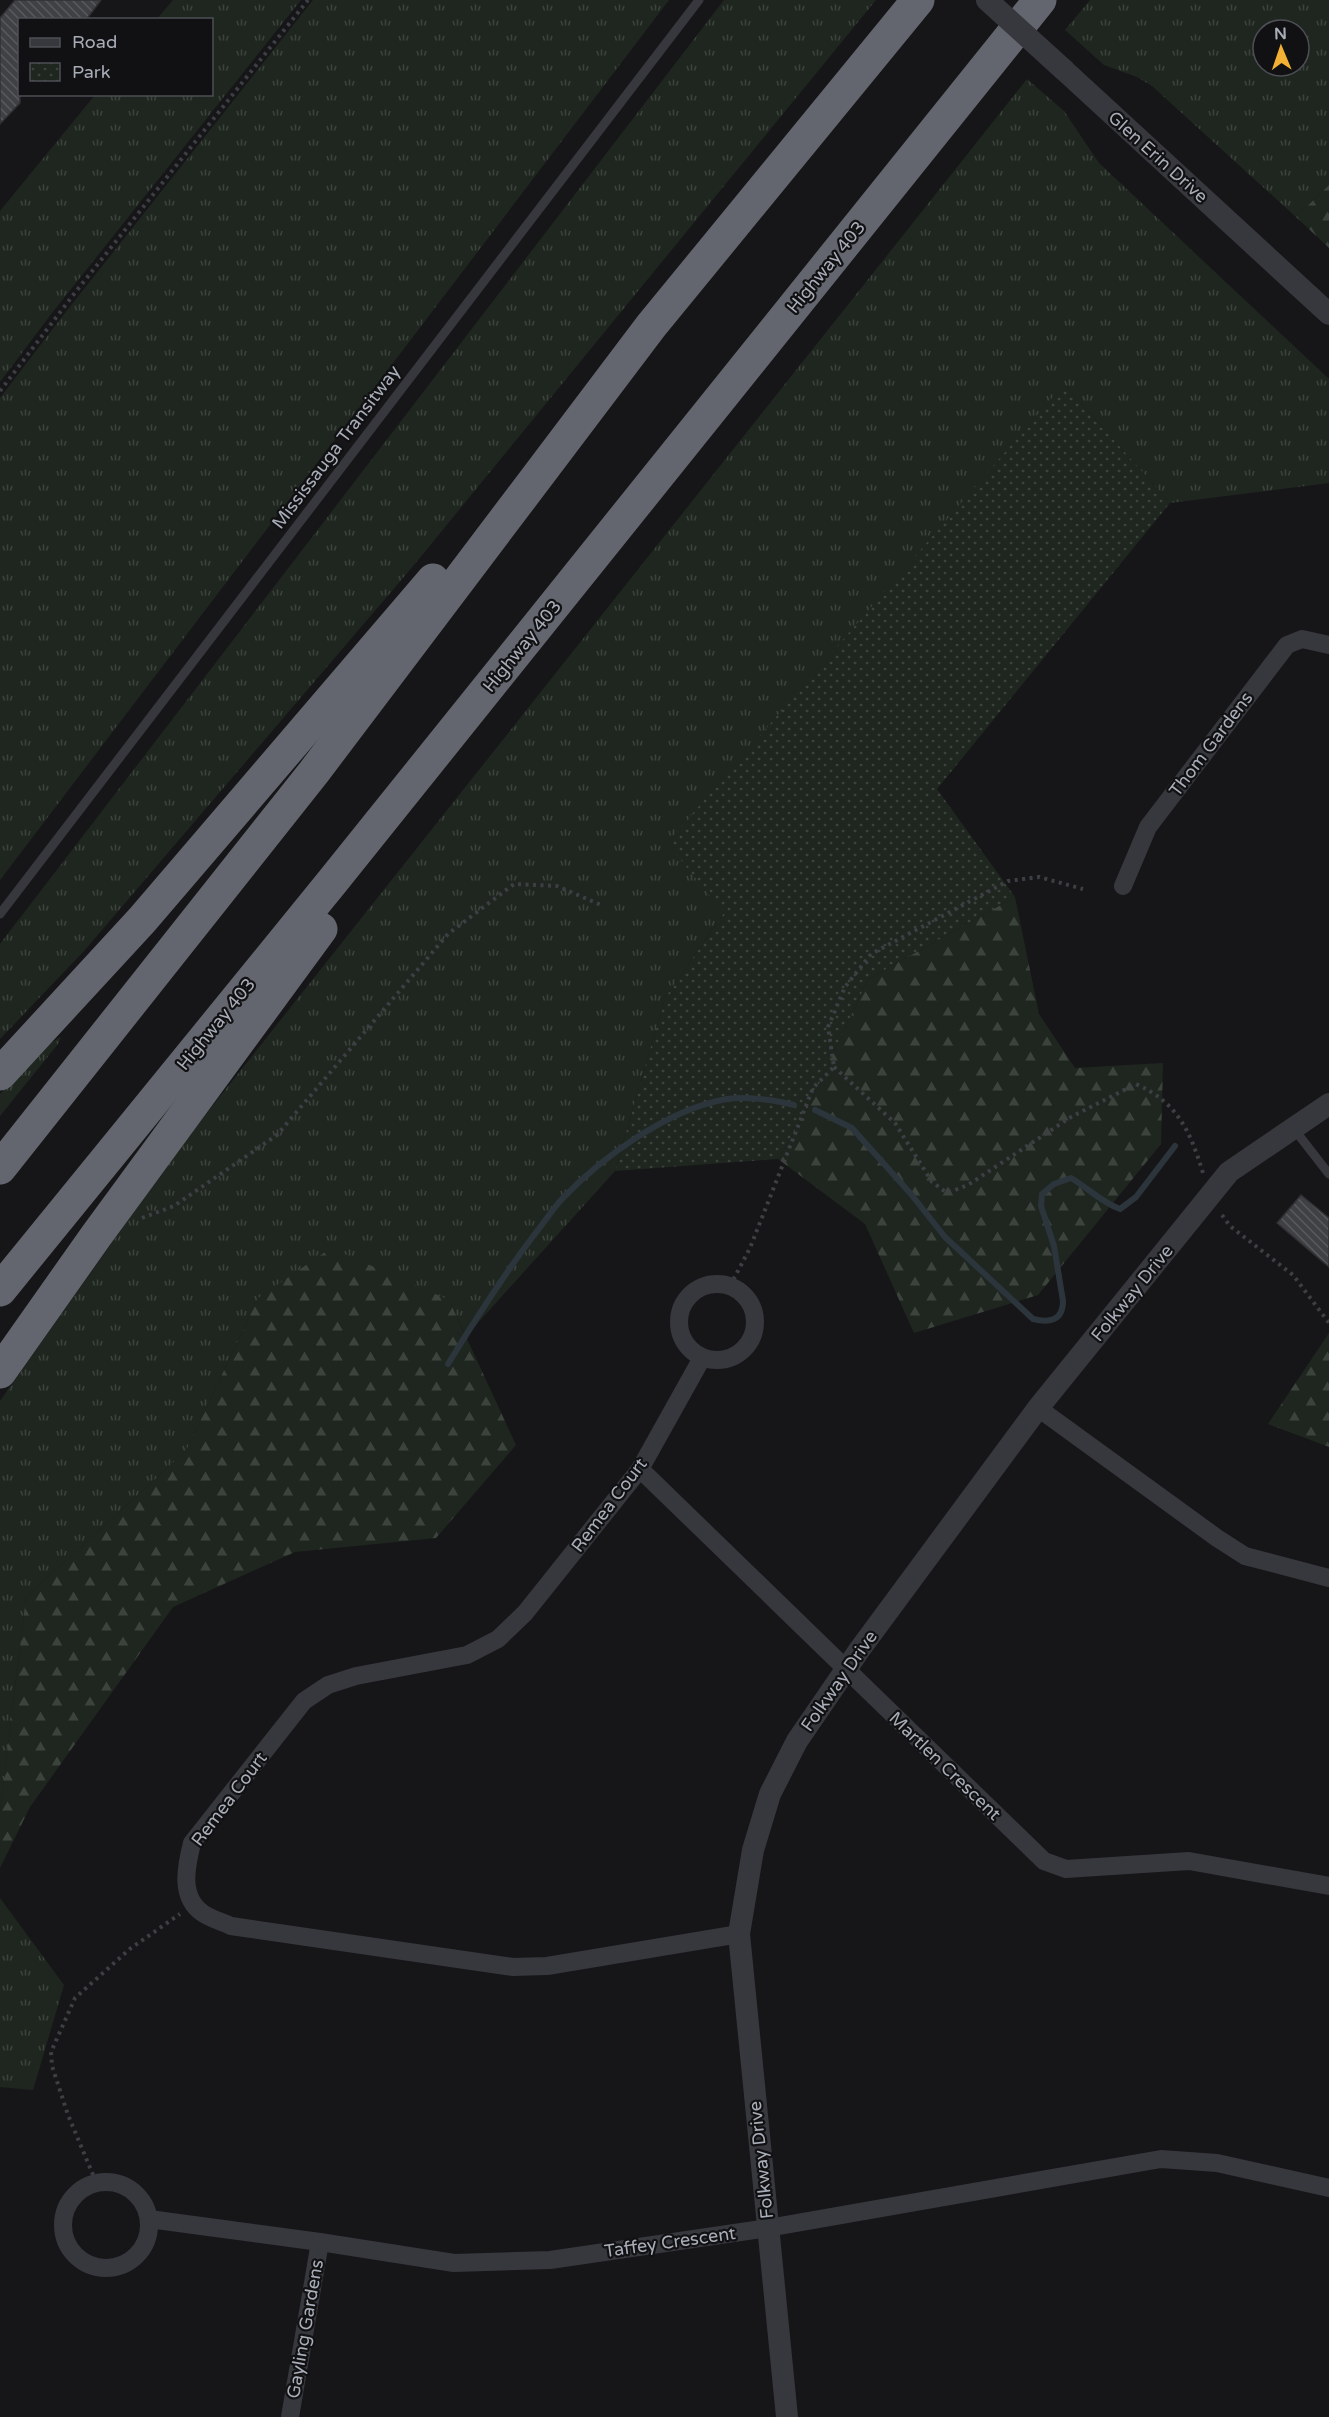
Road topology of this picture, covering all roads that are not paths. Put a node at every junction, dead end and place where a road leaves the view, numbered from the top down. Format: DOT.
graph roads {
  1 [pos="699,0"];
  2 [pos="918,0"];
  3 [pos="987,0"];
  4 [pos="1040,0"];
  5 [pos="1329,314"];
  6 [pos="651,326"];
  7 [pos="1329,645"];
  8 [pos="332,882"];
  9 [pos="1123,886"];
  10 [pos="0,915"];
  11 [pos="0,1074"];
  12 [pos="1329,1104"];
  13 [pos="1292,1127"];
  14 [pos="0,1168"];
  15 [pos="1329,1174"];
  16 [pos="0,1290"];
  17 [pos="702,1358"];
  18 [pos="0,1372"];
  19 [pos="1038,1408"];
  20 [pos="640,1468"];
  21 [pos="1329,1578"];
  22 [pos="845,1669"];
  23 [pos="1329,1886"];
  24 [pos="739,1934"];
  25 [pos="1329,2188"];
  26 [pos="149,2219"];
  27 [pos="768,2228"];
  28 [pos="320,2242"];
  29 [pos="290,2417"];
  30 [pos="787,2417"];
  1 -- 10 [label="lane, Mississauga Transitway"];
  2 -- 6 [label="highway"];
  3 -- 5 [label="street, Glen Erin Drive, bridge"];
  4 -- 8 [label="highway, Highway 403"];
  6 -- 11 [label="highway"];
  6 -- 14 [label="highway"];
  7 -- 9 [label="street, Thom Gardens"];
  8 -- 16 [label="highway, Highway 403"];
  8 -- 18 [label="highway"];
  12 -- 13 [label="street, Folkway Drive"];
  13 -- 15 [label="lane"];
  13 -- 19 [label="street, Folkway Drive"];
  17 -- 17 [label="street"];
  17 -- 20 [label="street, Remea Court"];
  19 -- 21 [label="street"];
  19 -- 22 [label="street, Folkway Drive"];
  20 -- 22 [label="street, Martlen Crescent"];
  20 -- 24 [label="street, Remea Court"];
  22 -- 23 [label="street, Martlen Crescent"];
  22 -- 24 [label="street, Folkway Drive"];
  24 -- 27 [label="street, Folkway Drive"];
  25 -- 27 [label="street, Taffey Crescent"];
  26 -- 26 [label="street"];
  26 -- 28 [label="street, Taffey Crescent"];
  27 -- 28 [label="street, Taffey Crescent"];
  27 -- 30 [label="street, Folkway Drive"];
  28 -- 29 [label="street, Gayling Gardens"];
}
